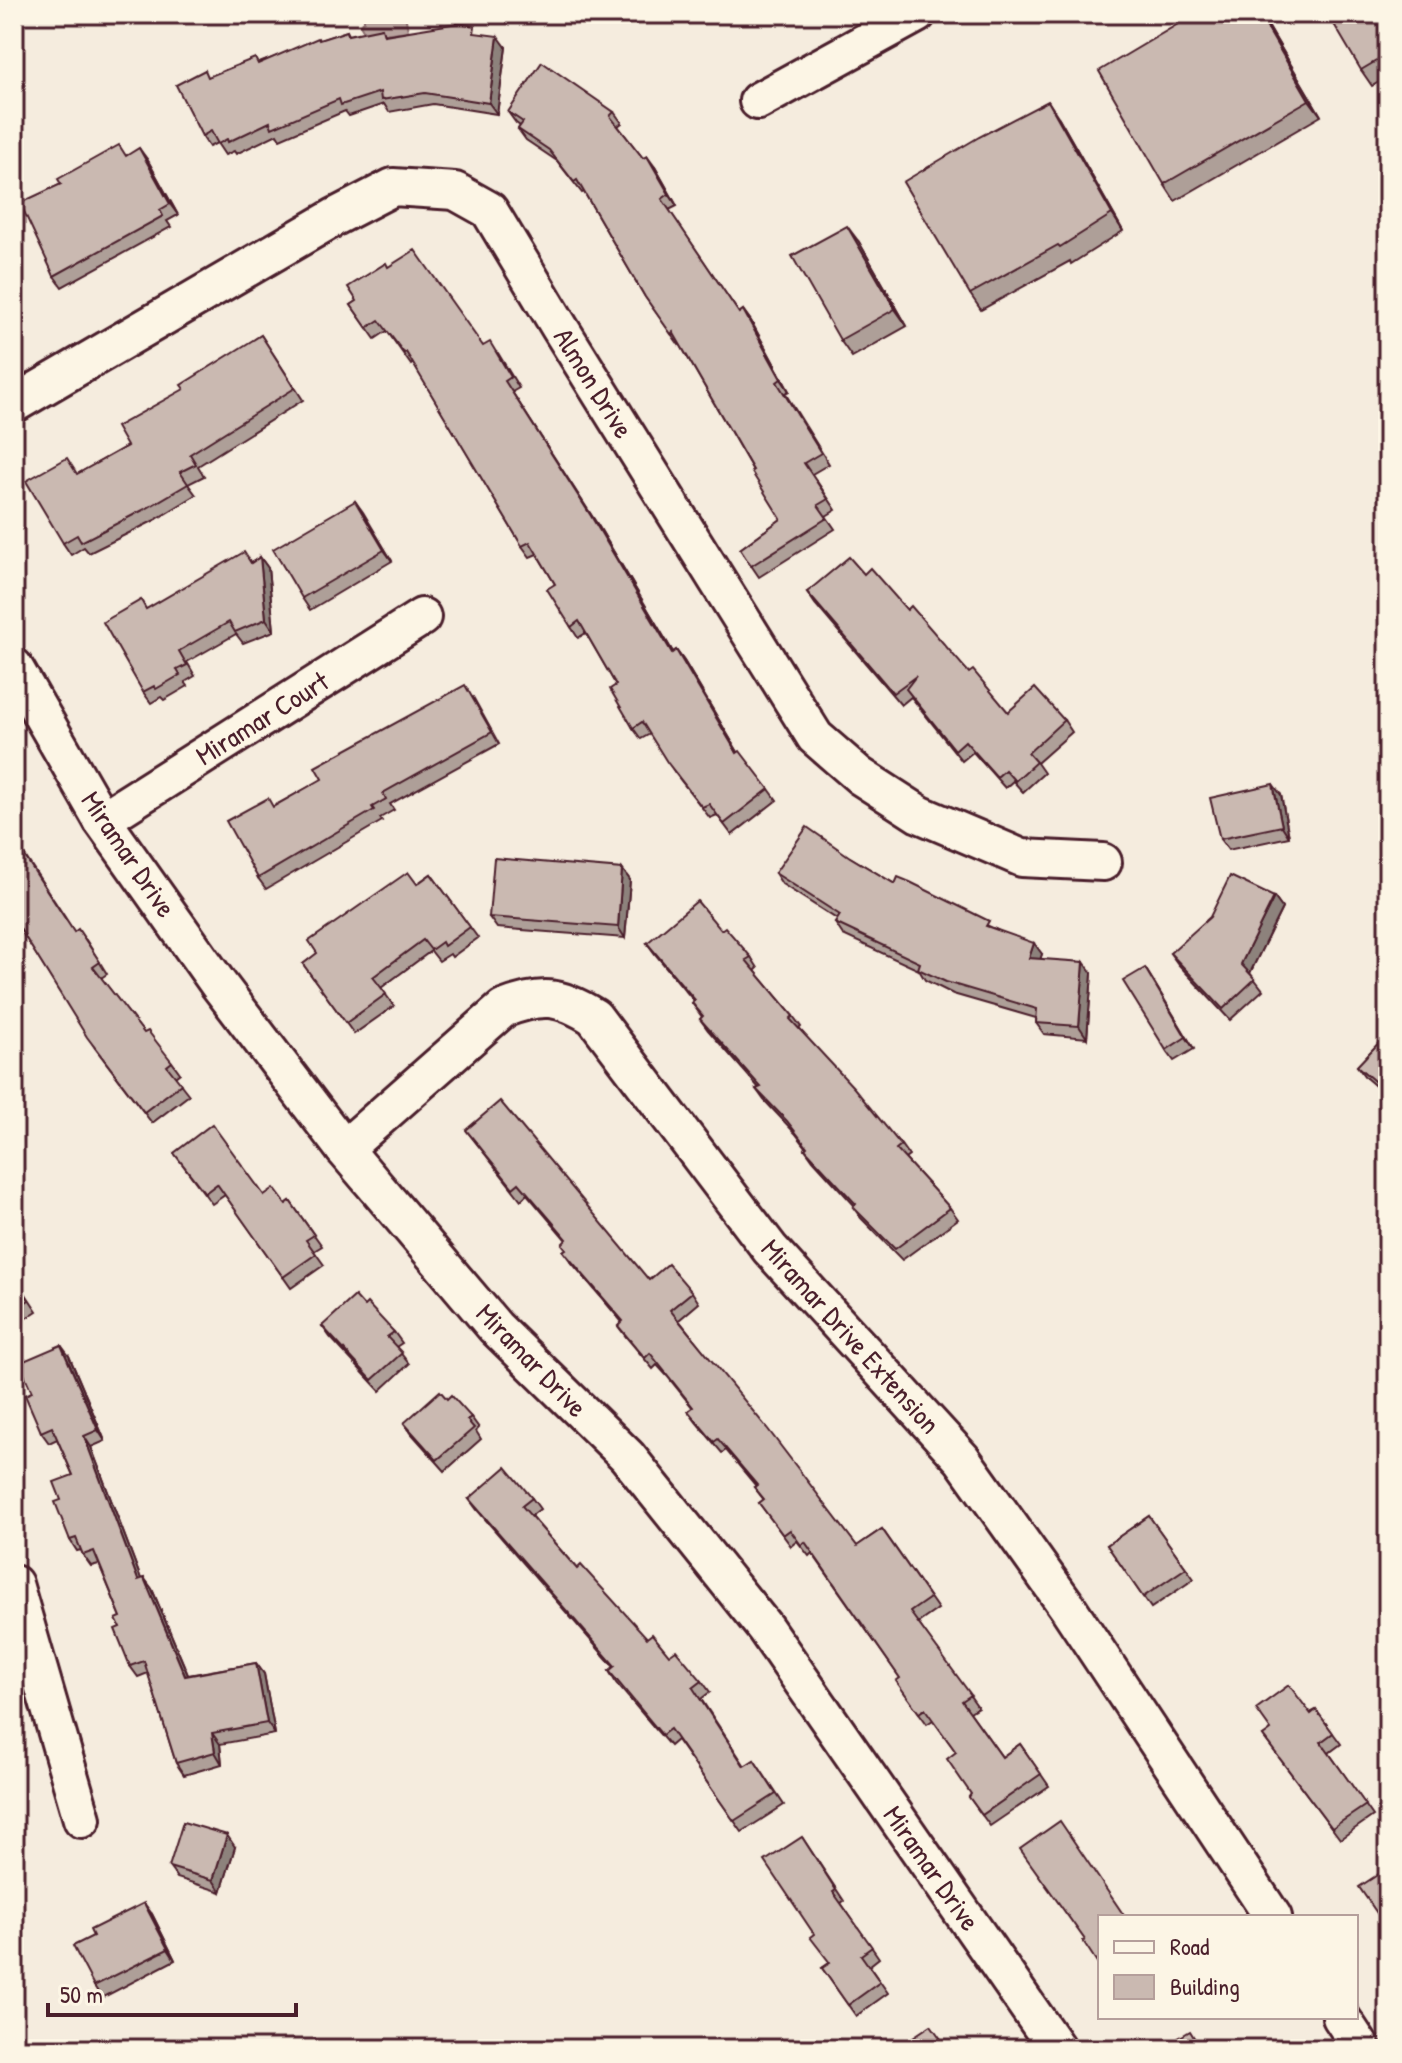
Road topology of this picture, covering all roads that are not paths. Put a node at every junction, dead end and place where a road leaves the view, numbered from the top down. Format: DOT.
graph roads {
  1 [pos="917,14"];
  2 [pos="758,101"];
  3 [pos="14,404"];
  4 [pos="422,617"];
  5 [pos="14,667"];
  6 [pos="102,820"];
  7 [pos="1103,862"];
  8 [pos="344,1149"];
  9 [pos="14,1584"];
  10 [pos="82,1819"];
  11 [pos="1272,1915"];
  12 [pos="1342,2019"];
  13 [pos="1057,2049"];
  14 [pos="1362,2049"];
  1 -- 2 [label="street"];
  3 -- 7 [label="street, Almon Drive"];
  4 -- 6 [label="street, Miramar Court"];
  5 -- 6 [label="street, Miramar Drive"];
  6 -- 8 [label="street, Miramar Drive"];
  8 -- 11 [label="street, Miramar Drive Extension"];
  8 -- 13 [label="street, Miramar Drive"];
  9 -- 10 [label="street"];
  12 -- 14 [label="street"];
}
